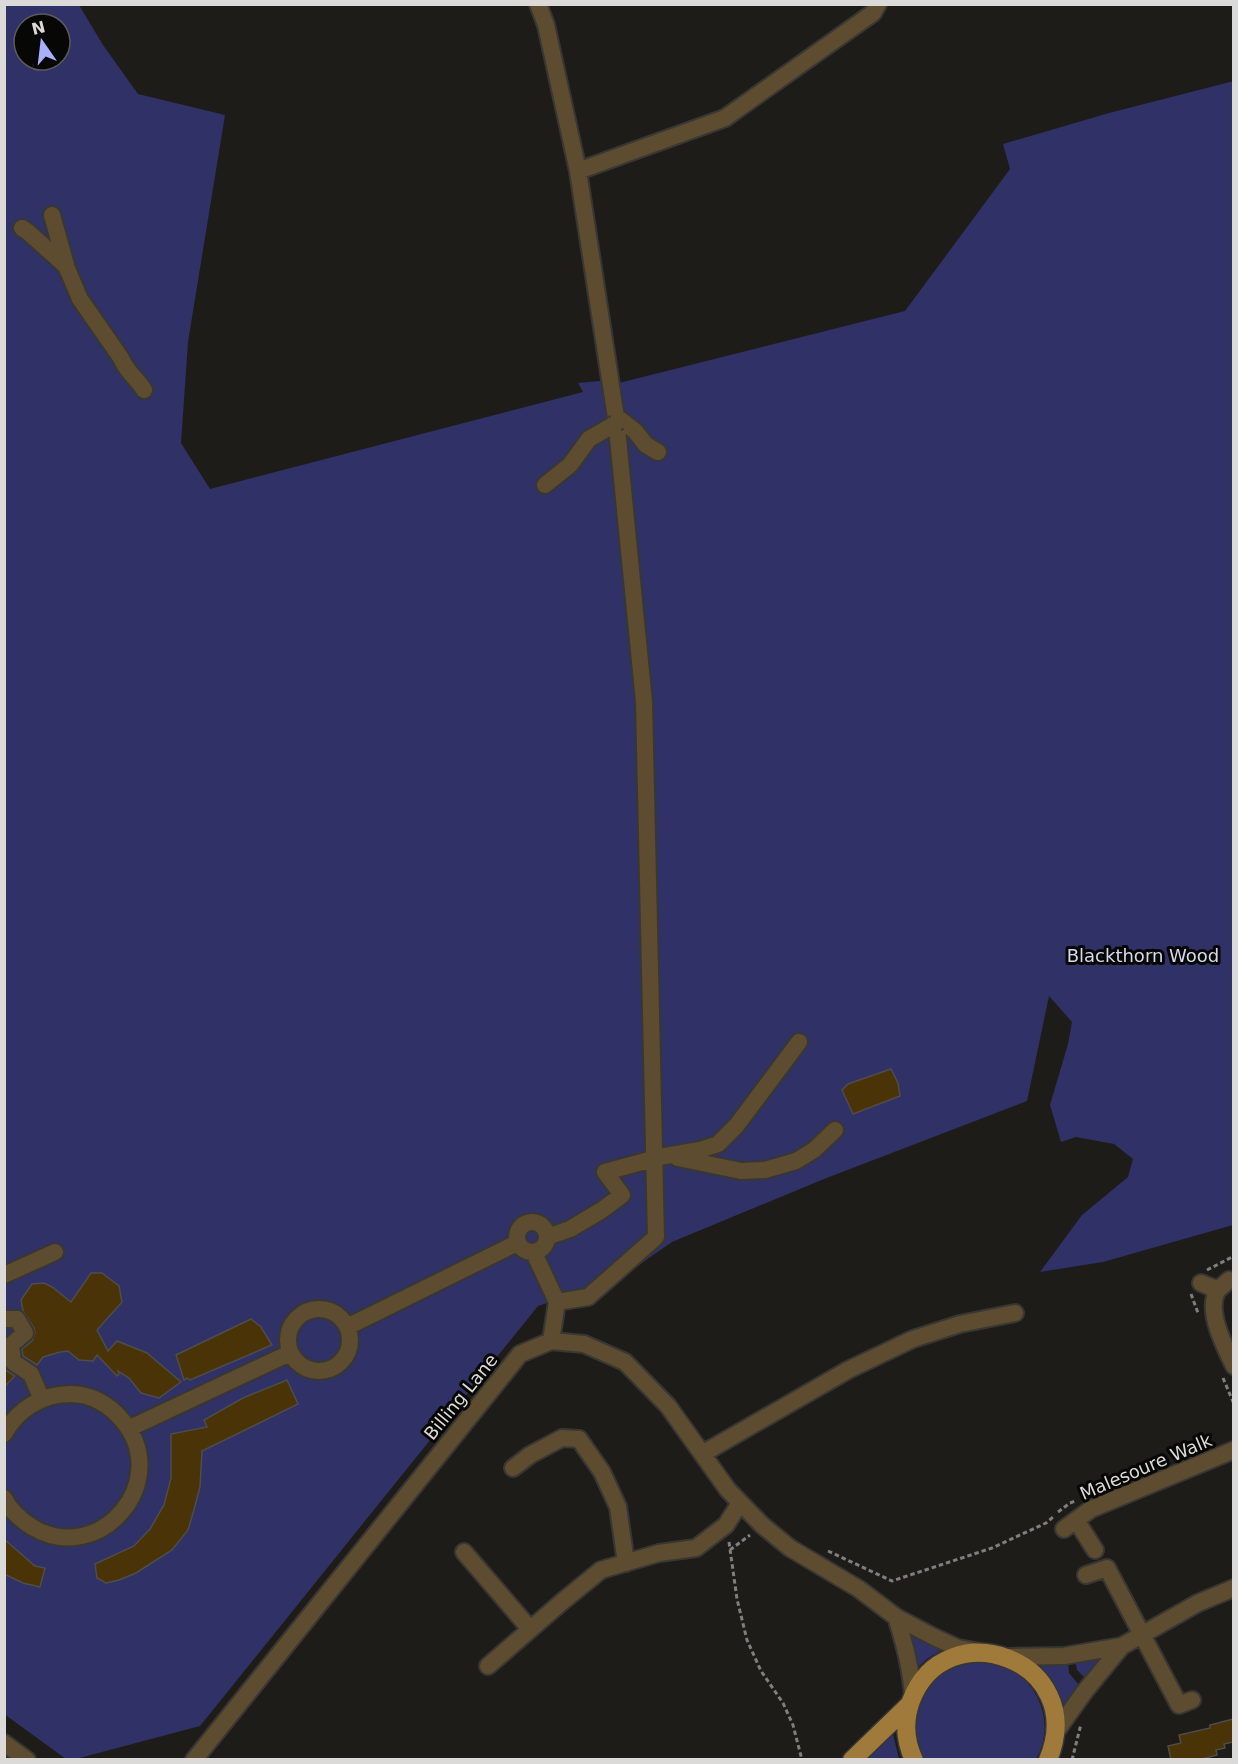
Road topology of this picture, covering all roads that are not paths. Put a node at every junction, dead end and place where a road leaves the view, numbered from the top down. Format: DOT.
graph roads {
  1 [pos="538,4"];
  2 [pos="878,4"];
  3 [pos="578,171"];
  4 [pos="52,215"];
  5 [pos="22,228"];
  6 [pos="66,266"];
  7 [pos="144,390"];
  8 [pos="658,452"];
  9 [pos="545,485"];
  10 [pos="799,1042"];
  11 [pos="835,1130"];
  12 [pos="659,1157"];
  13 [pos="547,1237"];
  14 [pos="517,1243"];
  15 [pos="55,1252"];
  16 [pos="534,1253"];
  17 [pos="4,1275"];
  18 [pos="1201,1283"];
  19 [pos="557,1302"];
  20 [pos="1015,1313"];
  21 [pos="4,1319"];
  22 [pos="347,1327"];
  23 [pos="551,1341"];
  24 [pos="290,1353"];
  25 [pos="1233,1366"];
  26 [pos="42,1400"];
  27 [pos="130,1428"];
  28 [pos="4,1434"];
  29 [pos="1233,1450"];
  30 [pos="702,1454"];
  31 [pos="513,1468"];
  32 [pos="5,1501"];
  33 [pos="740,1503"];
  34 [pos="1095,1550"];
  35 [pos="464,1552"];
  36 [pos="626,1563"];
  37 [pos="1086,1575"];
  38 [pos="1233,1588"];
  39 [pos="896,1617"];
  40 [pos="530,1629"];
  41 [pos="1142,1635"];
  42 [pos="1122,1646"];
  43 [pos="984,1653"];
  44 [pos="1008,1657"];
  45 [pos="488,1666"];
  46 [pos="1192,1700"];
  47 [pos="911,1701"];
  48 [pos="4,1743"];
  49 [pos="1052,1750"];
  50 [pos="27,1760"];
  51 [pos="194,1760"];
  52 [pos="852,1760"];
  53 [pos="914,1760"];
  1 -- 3 [label="street"];
  2 -- 3 [label="street"];
  3 -- 19 [label="street"];
  4 -- 6 [label="street"];
  5 -- 6 [label="street"];
  6 -- 7 [label="street"];
  8 -- 9 [label="street"];
  10 -- 12 [label="street"];
  11 -- 12 [label="street"];
  12 -- 13 [label="street"];
  13 -- 14 [label="street"];
  13 -- 16 [label="street"];
  14 -- 16 [label="street"];
  14 -- 22 [label="street"];
  15 -- 17 [label="street"];
  16 -- 19 [label="street"];
  18 -- 25 [label="street"];
  19 -- 23 [label="street"];
  20 -- 30 [label="street"];
  21 -- 26 [label="street"];
  22 -- 24 [label="street"];
  22 -- 24 [label="street"];
  23 -- 30 [label="street, Billing Lane"];
  23 -- 51 [label="street, Billing Lane"];
  24 -- 27 [label="street"];
  26 -- 27 [label="street"];
  26 -- 28 [label="street"];
  27 -- 32 [label="street"];
  29 -- 34 [label="street, Malesoure Walk"];
  30 -- 33 [label="street, Billing Lane"];
  31 -- 36 [label="street"];
  33 -- 36 [label="street"];
  33 -- 39 [label="street, Billing Lane"];
  35 -- 40 [label="street"];
  36 -- 40 [label="street"];
  37 -- 41 [label="street"];
  38 -- 41 [label="street"];
  39 -- 43 [label="street, Billing Lane"];
  39 -- 47 [label="street"];
  40 -- 45 [label="street"];
  41 -- 42 [label="street"];
  41 -- 46 [label="street"];
  42 -- 44 [label="street"];
  42 -- 49 [label="street"];
  43 -- 44 [label="main road"];
  43 -- 47 [label="main road"];
  44 -- 49 [label="main road"];
  47 -- 52 [label="main road"];
  47 -- 53 [label="main road"];
  48 -- 50 [label="street"];
}
